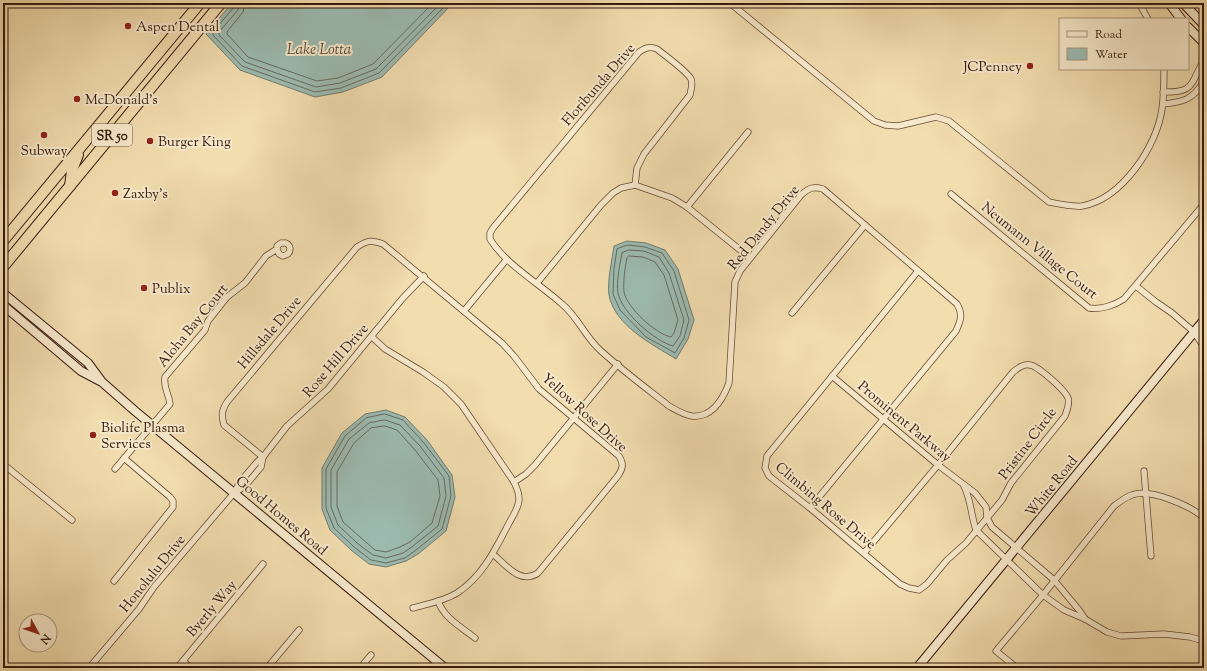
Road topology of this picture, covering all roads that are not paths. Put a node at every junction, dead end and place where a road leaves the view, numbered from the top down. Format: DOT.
graph roads {
  1 [pos="200,3"];
  2 [pos="221,3"];
  3 [pos="730,3"];
  4 [pos="1139,3"];
  5 [pos="1169,3"];
  6 [pos="1183,3"];
  7 [pos="1147,18"];
  8 [pos="1180,18"];
  9 [pos="186,20"];
  10 [pos="1204,25"];
  11 [pos="1189,28"];
  12 [pos="198,30"];
  13 [pos="1204,43"];
  14 [pos="1204,60"];
  15 [pos="1164,70"];
  16 [pos="1204,81"];
  17 [pos="1163,92"];
  18 [pos="1163,104"];
  19 [pos="748,132"];
  20 [pos="82,146"];
  21 [pos="635,185"];
  22 [pos="70,186"];
  23 [pos="951,194"];
  24 [pos="1204,204"];
  25 [pos="687,207"];
  26 [pos="864,225"];
  27 [pos="3,241"];
  28 [pos="388,247"];
  29 [pos="277,249"];
  30 [pos="750,258"];
  31 [pos="507,259"];
  32 [pos="3,267"];
  33 [pos="918,270"];
  34 [pos="424,276"];
  35 [pos="537,283"];
  36 [pos="1136,286"];
  37 [pos="3,293"];
  38 [pos="3,305"];
  39 [pos="464,311"];
  40 [pos="792,313"];
  41 [pos="1204,320"];
  42 [pos="1194,332"];
  43 [pos="1204,334"];
  44 [pos="372,337"];
  45 [pos="1204,346"];
  46 [pos="618,364"];
  47 [pos="832,376"];
  48 [pos="102,382"];
  49 [pos="574,419"];
  50 [pos="883,419"];
  51 [pos="153,424"];
  52 [pos="263,457"];
  53 [pos="124,458"];
  54 [pos="3,464"];
  55 [pos="938,464"];
  56 [pos="115,469"];
  57 [pos="1144,471"];
  58 [pos="514,482"];
  59 [pos="963,484"];
  60 [pos="234,493"];
  61 [pos="1146,494"];
  62 [pos="810,508"];
  63 [pos="987,518"];
  64 [pos="1204,518"];
  65 [pos="72,520"];
  66 [pos="976,530"];
  67 [pos="1016,548"];
  68 [pos="864,553"];
  69 [pos="493,554"];
  70 [pos="1151,556"];
  71 [pos="1007,560"];
  72 [pos="263,564"];
  73 [pos="1054,580"];
  74 [pos="114,581"];
  75 [pos="1043,595"];
  76 [pos="438,601"];
  77 [pos="414,608"];
  78 [pos="1085,619"];
  79 [pos="299,630"];
  80 [pos="475,638"];
  81 [pos="1204,641"];
  82 [pos="370,655"];
  83 [pos="183,661"];
  84 [pos="89,668"];
  85 [pos="177,668"];
  86 [pos="191,668"];
  87 [pos="267,668"];
  88 [pos="360,668"];
  89 [pos="445,668"];
  90 [pos="918,668"];
  91 [pos="1017,668"];
  1 -- 9 [label="highway, SR 50"];
  2 -- 12 [label="highway, SR 50"];
  3 -- 18 [label="street"];
  4 -- 7 [label="street"];
  5 -- 8 [label="street"];
  6 -- 10 [label="street"];
  9 -- 12 [label="highway"];
  9 -- 20 [label="highway, SR 50"];
  11 -- 13 [label="street"];
  12 -- 22 [label="highway, SR 50"];
  14 -- 17 [label="street"];
  15 -- 17 [label="street"];
  16 -- 18 [label="street"];
  17 -- 18 [label="street"];
  19 -- 25 [label="street"];
  20 -- 22 [label="highway"];
  20 -- 27 [label="highway, SR 50"];
  21 -- 25 [label="street"];
  21 -- 31 [label="street, Floribunda Drive"];
  21 -- 35 [label="street"];
  22 -- 32 [label="highway, SR 50"];
  23 -- 36 [label="street, Neumann Village Court"];
  24 -- 36 [label="street, Neumann Village Court"];
  25 -- 30 [label="street"];
  26 -- 30 [label="street, Red Dandy Drive"];
  26 -- 33 [label="street, Red Dandy Drive"];
  26 -- 40 [label="street"];
  28 -- 34 [label="street, Yellow Rose Drive"];
  28 -- 52 [label="street, Hillsdale Drive"];
  29 -- 51 [label="street, Aloha Bay Court"];
  30 -- 46 [label="street, Red Dandy Drive"];
  31 -- 35 [label="street, Red Dandy Drive"];
  31 -- 39 [label="street"];
  33 -- 47 [label="street, Climbing Rose Drive"];
  33 -- 50 [label="street, Red Dandy Drive"];
  34 -- 39 [label="street, Yellow Rose Drive"];
  34 -- 44 [label="street, Rose Hill Drive"];
  35 -- 46 [label="street, Red Dandy Drive"];
  36 -- 42 [label="street"];
  37 -- 48 [label="street, Good Homes Road"];
  38 -- 48 [label="street, Good Homes Road"];
  39 -- 49 [label="street, Yellow Rose Drive"];
  41 -- 42 [label="street, White Road"];
  42 -- 43 [label="street"];
  42 -- 45 [label="street"];
  42 -- 67 [label="street, White Road"];
  44 -- 52 [label="street, Rose Hill Drive"];
  44 -- 58 [label="street"];
  46 -- 49 [label="street"];
  47 -- 50 [label="street, Prominent Parkway"];
  47 -- 62 [label="street, Climbing Rose Drive"];
  48 -- 51 [label="street, Good Homes Road"];
  49 -- 58 [label="street"];
  49 -- 69 [label="street, Yellow Rose Drive"];
  50 -- 55 [label="street, Prominent Parkway"];
  50 -- 62 [label="street, Red Dandy Drive"];
  51 -- 53 [label="street"];
  51 -- 60 [label="street, Good Homes Road"];
  52 -- 60 [label="street, Rose Hill Drive"];
  53 -- 56 [label="street"];
  53 -- 74 [label="street"];
  54 -- 65 [label="street"];
  55 -- 59 [label="street, Prominent Parkway"];
  55 -- 63 [label="street, Pristine Circle"];
  55 -- 68 [label="street"];
  57 -- 61 [label="street"];
  58 -- 69 [label="street"];
  59 -- 63 [label="street, Prominent Parkway"];
  59 -- 66 [label="street"];
  60 -- 84 [label="street, Honolulu Drive"];
  60 -- 89 [label="street, Good Homes Road"];
  61 -- 64 [label="street"];
  61 -- 70 [label="street"];
  61 -- 73 [label="street"];
  62 -- 68 [label="street, Climbing Rose Drive"];
  63 -- 66 [label="street, Climbing Rose Drive"];
  63 -- 67 [label="street, Prominent Parkway"];
  66 -- 68 [label="street, Climbing Rose Drive"];
  66 -- 71 [label="street"];
  67 -- 71 [label="street, White Road"];
  67 -- 73 [label="street, Prominent Parkway"];
  69 -- 76 [label="street"];
  71 -- 75 [label="street"];
  71 -- 90 [label="street, White Road"];
  72 -- 83 [label="street, Byerly Way"];
  73 -- 75 [label="street"];
  73 -- 78 [label="street, Prominent Parkway"];
  75 -- 78 [label="street"];
  75 -- 91 [label="street"];
  76 -- 77 [label="street"];
  76 -- 80 [label="street"];
  78 -- 81 [label="street"];
  79 -- 87 [label="street"];
  82 -- 88 [label="street"];
  83 -- 85 [label="street, Byerly Way"];
  83 -- 86 [label="street"];
}
